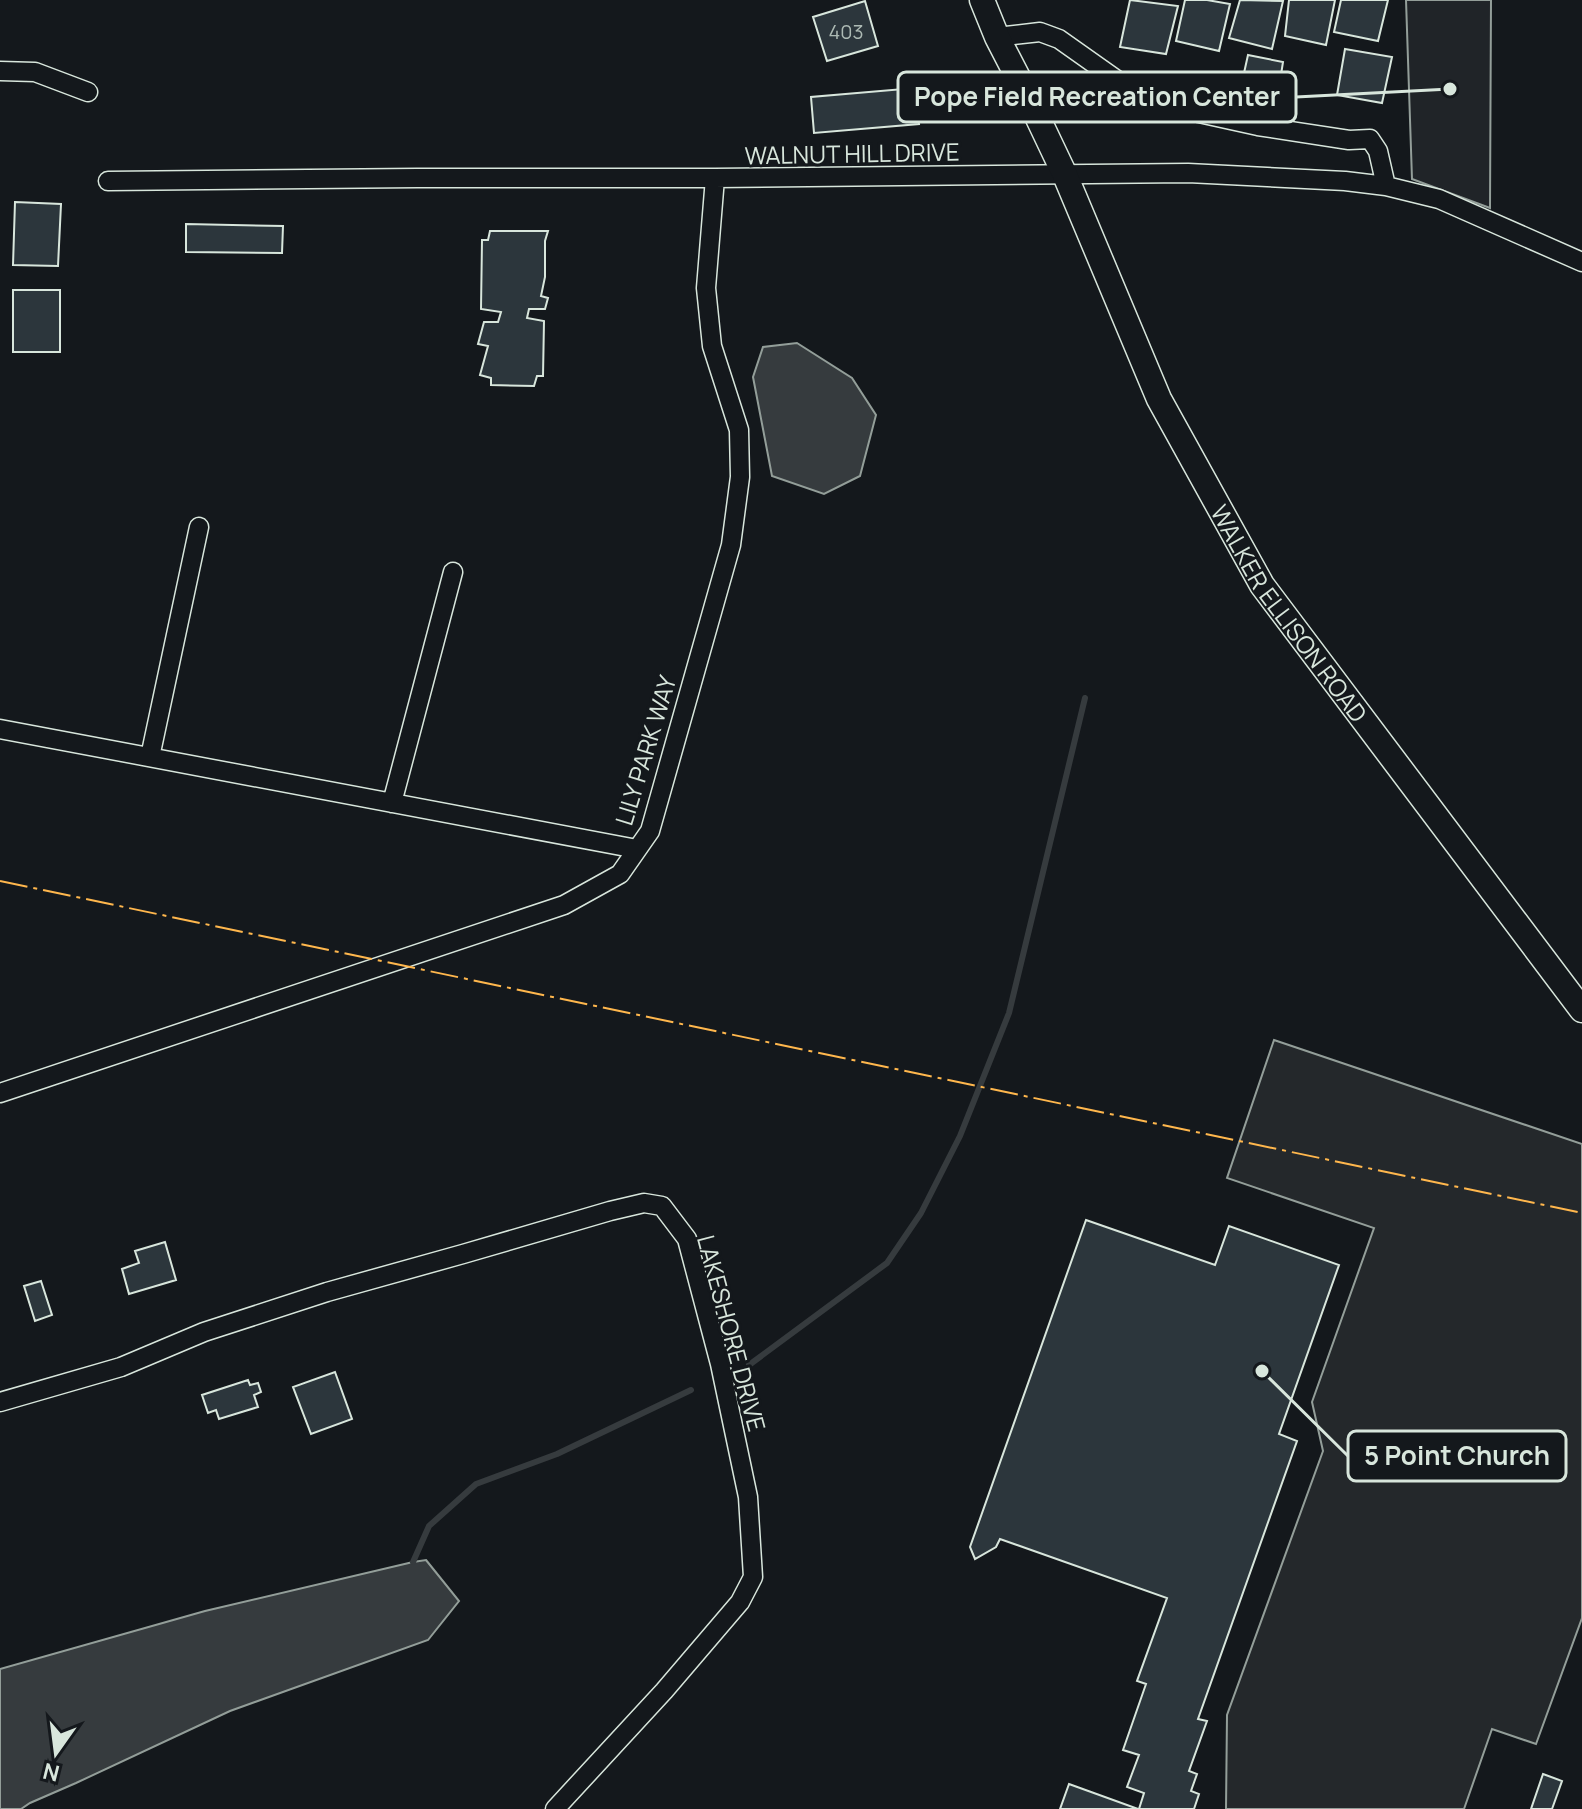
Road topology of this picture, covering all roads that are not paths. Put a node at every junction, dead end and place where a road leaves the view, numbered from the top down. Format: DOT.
graph roads {
  1 [pos="982,0"];
  2 [pos="997,37"];
  3 [pos="0,71"];
  4 [pos="88,92"];
  5 [pos="1065,175"];
  6 [pos="715,178"];
  7 [pos="108,181"];
  8 [pos="1386,186"];
  9 [pos="1582,262"];
  10 [pos="199,527"];
  11 [pos="453,572"];
  12 [pos="0,729"];
  13 [pos="150,757"];
  14 [pos="392,803"];
  15 [pos="637,849"];
  16 [pos="1582,1010"];
  17 [pos="0,1093"];
  18 [pos="0,1402"];
  19 [pos="555,1809"];
  1 -- 2 [label="street, WALKER ELLISON ROAD"];
  2 -- 5 [label="street, WALKER ELLISON ROAD"];
  2 -- 8 [label="street"];
  3 -- 4 [label="street"];
  5 -- 6 [label="street, WALNUT HILL DRIVE"];
  5 -- 8 [label="street, WALNUT HILL DRIVE"];
  5 -- 16 [label="street, WALKER ELLISON ROAD"];
  6 -- 7 [label="street, WALNUT HILL DRIVE"];
  6 -- 15 [label="street, LILY PARK WAY"];
  8 -- 9 [label="street, WALNUT HILL DRIVE"];
  10 -- 13 [label="street"];
  11 -- 14 [label="street"];
  12 -- 13 [label="street"];
  13 -- 14 [label="street"];
  14 -- 15 [label="street"];
  15 -- 17 [label="street, LILY PARK WAY"];
  18 -- 19 [label="street, LAKESHORE DRIVE"];
}
